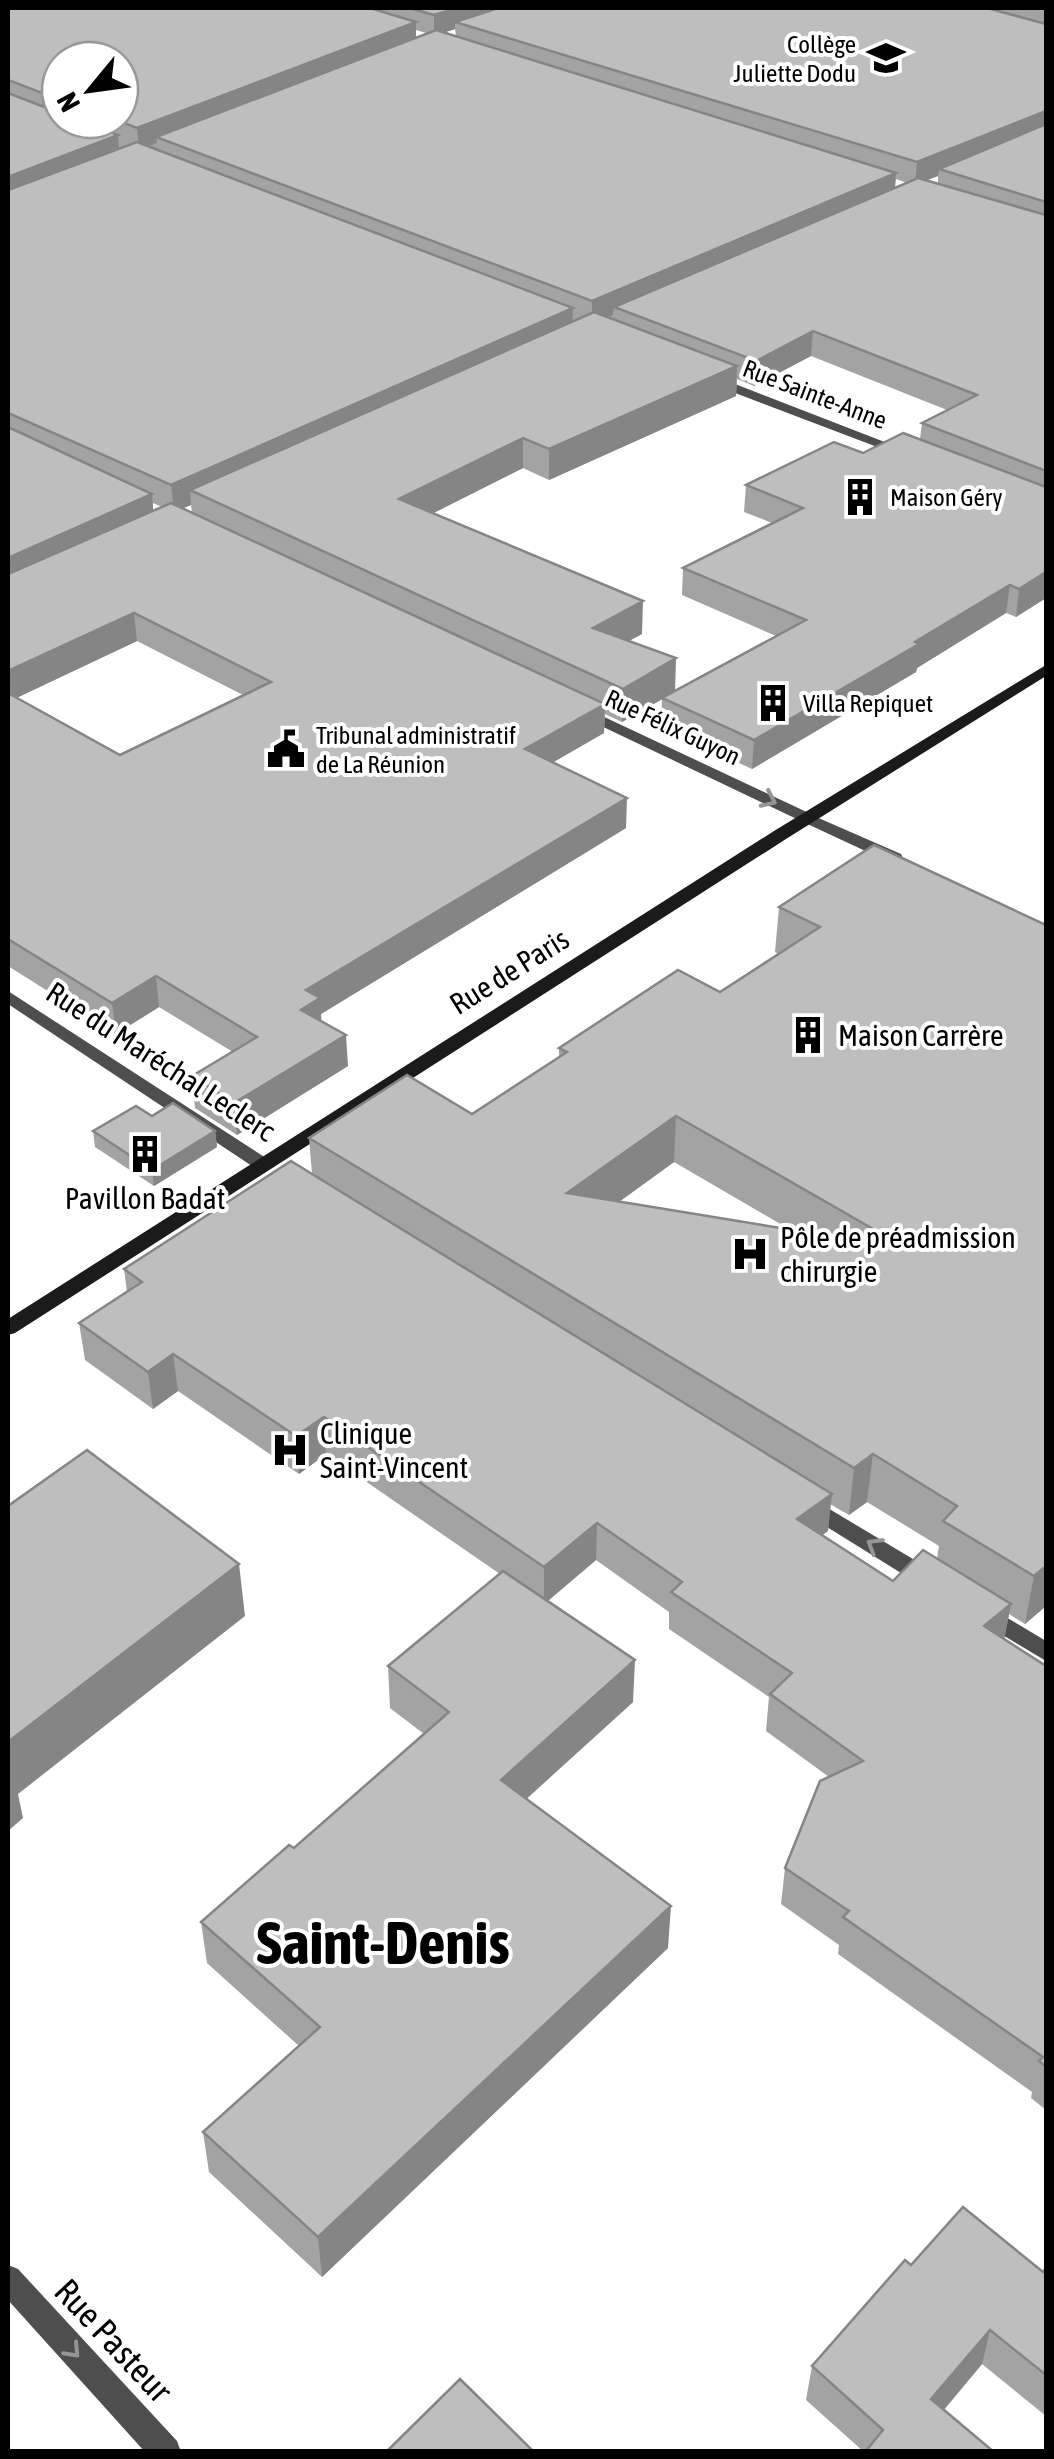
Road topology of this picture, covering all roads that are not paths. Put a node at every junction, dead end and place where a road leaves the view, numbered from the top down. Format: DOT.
graph roads {
  1 [pos="706,378"];
  2 [pos="922,459"];
  3 [pos="1046,670"];
  4 [pos="565,703"];
  5 [pos="808,818"];
  6 [pos="905,863"];
  7 [pos="8,996"];
  8 [pos="262,1164"];
  9 [pos="288,1180"];
  10 [pos="8,1328"];
  11 [pos="780,1486"];
  12 [pos="1046,1652"];
  13 [pos="8,2279"];
  14 [pos="166,2452"];
  1 -- 2 [label="street, Rue Sainte-Anne"];
  3 -- 5 [label="main road, Rue de Paris"];
  4 -- 5 [label="street, Rue Félix Guyon, one-way"];
  5 -- 6 [label="street, Rue Félix Guyon"];
  5 -- 8 [label="main road, Rue de Paris"];
  7 -- 8 [label="street, Rue du Maréchal Leclerc"];
  8 -- 9 [label="street, Rue du Maréchal Leclerc"];
  8 -- 10 [label="main road, Rue de Paris"];
  12 -- 11 [label="street, one-way"];
  13 -- 14 [label="street, Rue Pasteur, one-way"];
}
